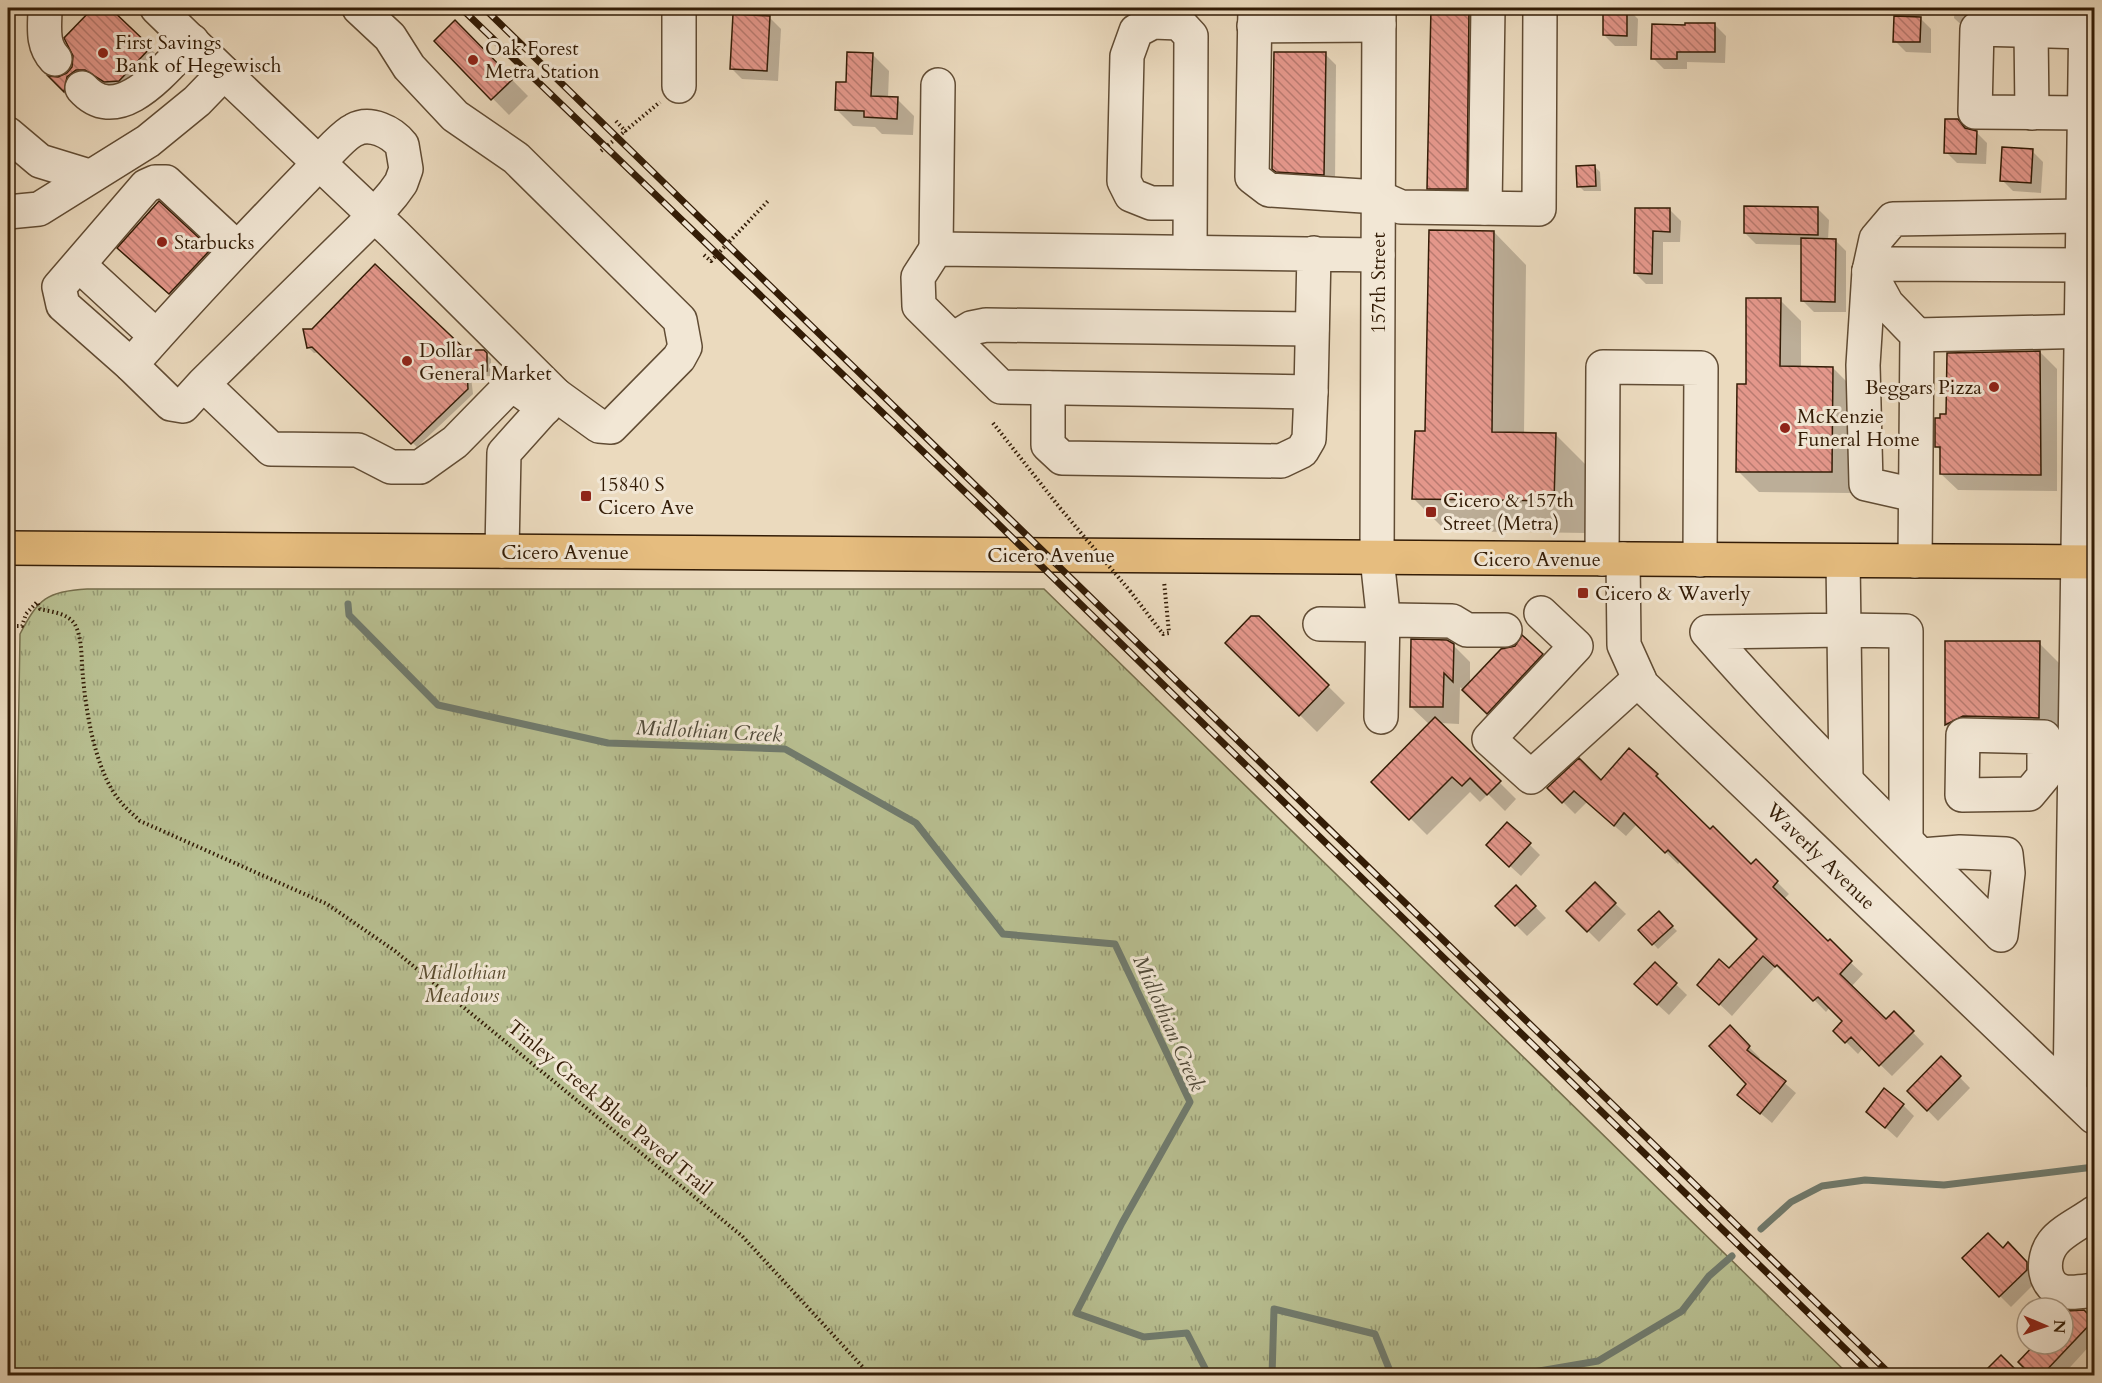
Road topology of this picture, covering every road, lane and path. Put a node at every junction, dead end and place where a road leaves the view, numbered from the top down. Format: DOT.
graph roads {
  1 [pos="45,8"];
  2 [pos="157,8"];
  3 [pos="359,8"];
  4 [pos="679,8"];
  5 [pos="1488,8"];
  6 [pos="1540,8"];
  7 [pos="1379,16"];
  8 [pos="1254,17"];
  9 [pos="2086,20"];
  10 [pos="2031,30"];
  11 [pos="192,41"];
  12 [pos="55,59"];
  13 [pos="224,74"];
  14 [pos="938,85"];
  15 [pos="82,88"];
  16 [pos="671,93"];
  17 [pos="2032,113"];
  18 [pos="2084,113"];
  19 [pos="616,121"];
  20 [pos="626,132"];
  21 [pos="8,134"];
  22 [pos="601,151"];
  23 [pos="319,164"];
  24 [pos="89,176"];
  25 [pos="1378,197"];
  26 [pos="768,201"];
  27 [pos="2087,201"];
  28 [pos="1189,203"];
  29 [pos="1485,208"];
  30 [pos="8,212"];
  31 [pos="375,215"];
  32 [pos="237,248"];
  33 [pos="936,249"];
  34 [pos="1190,252"];
  35 [pos="1314,254"];
  36 [pos="704,255"];
  37 [pos="1378,255"];
  38 [pos="79,265"];
  39 [pos="2083,265"];
  40 [pos="1869,271"];
  41 [pos="1312,329"];
  42 [pos="2088,331"];
  43 [pos="1917,335"];
  44 [pos="156,336"];
  45 [pos="953,339"];
  46 [pos="131,365"];
  47 [pos="203,384"];
  48 [pos="1048,388"];
  49 [pos="2088,391"];
  50 [pos="1311,392"];
  51 [pos="550,401"];
  52 [pos="2087,485"];
  53 [pos="1915,495"];
  54 [pos="1060,508"];
  55 [pos="8,548"];
  56 [pos="502,551"];
  57 [pos="1377,558"];
  58 [pos="1613,559"];
  59 [pos="1700,560"];
  60 [pos="1843,561"];
  61 [pos="1915,561"];
  62 [pos="2087,562"];
  63 [pos="1164,579"];
  64 [pos="1541,613"];
  65 [pos="1320,624"];
  66 [pos="1383,625"];
  67 [pos="8,626"];
  68 [pos="1505,630"];
  69 [pos="1844,630"];
  70 [pos="1624,631"];
  71 [pos="2086,645"];
  72 [pos="1576,646"];
  73 [pos="1639,679"];
  74 [pos="1381,717"];
  75 [pos="1846,778"];
  76 [pos="2084,934"];
  77 [pos="2070,1093"];
  78 [pos="2094,1116"];
  79 [pos="2094,1213"];
  80 [pos="2094,1290"];
  81 [pos="871,1376"];
  1 -- 12 [label="street"];
  2 -- 11 [label="street"];
  3 -- 51 [label="street"];
  4 -- 16 [label="street"];
  5 -- 29 [label="street"];
  6 -- 29 [label="street"];
  7 -- 8 [label="street"];
  7 -- 25 [label="street, 157th Street"];
  8 -- 25 [label="street"];
  9 -- 10 [label="street"];
  9 -- 18 [label="street"];
  10 -- 17 [label="street"];
  10 -- 17 [label="street"];
  11 -- 13 [label="street"];
  11 -- 15 [label="street"];
  13 -- 23 [label="street"];
  13 -- 24 [label="street"];
  14 -- 33 [label="street"];
  16 -- 20 [label="path"];
  17 -- 18 [label="street"];
  18 -- 27 [label="street"];
  19 -- 20 [label="path"];
  20 -- 22 [label="path"];
  21 -- 24 [label="street"];
  23 -- 31 [label="street"];
  23 -- 31 [label="street"];
  23 -- 32 [label="street"];
  24 -- 30 [label="street"];
  25 -- 29 [label="street"];
  25 -- 37 [label="street, 157th Street"];
  26 -- 36 [label="path"];
  27 -- 39 [label="street"];
  27 -- 40 [label="street"];
  28 -- 28 [label="street"];
  28 -- 34 [label="street"];
  31 -- 47 [label="street"];
  31 -- 51 [label="street"];
  32 -- 38 [label="street"];
  32 -- 44 [label="street"];
  33 -- 34 [label="street"];
  33 -- 45 [label="street"];
  34 -- 35 [label="street"];
  35 -- 37 [label="street"];
  35 -- 41 [label="street"];
  37 -- 57 [label="street, 157th Street"];
  38 -- 44 [label="street"];
  38 -- 46 [label="street"];
  39 -- 40 [label="street"];
  39 -- 42 [label="street"];
  40 -- 43 [label="street"];
  40 -- 53 [label="street"];
  41 -- 45 [label="street"];
  41 -- 50 [label="street"];
  42 -- 43 [label="street"];
  42 -- 49 [label="street"];
  43 -- 53 [label="street"];
  44 -- 46 [label="street"];
  45 -- 48 [label="street"];
  46 -- 47 [label="street"];
  47 -- 51 [label="street"];
  48 -- 50 [label="street"];
  48 -- 50 [label="street"];
  49 -- 52 [label="street"];
  51 -- 56 [label="street"];
  52 -- 62 [label="street"];
  53 -- 61 [label="street"];
  54 -- 63 [label="path, bridge"];
  55 -- 56 [label="main road, Cicero Avenue"];
  56 -- 57 [label="main road, Cicero Avenue"];
  57 -- 58 [label="main road, Cicero Avenue"];
  57 -- 66 [label="street, 157th Street"];
  58 -- 59 [label="main road, Cicero Avenue"];
  58 -- 59 [label="street, Waverly Avenue"];
  58 -- 70 [label="street, Waverly Avenue"];
  59 -- 60 [label="main road, Cicero Avenue"];
  60 -- 61 [label="main road, Cicero Avenue"];
  60 -- 69 [label="street"];
  61 -- 62 [label="main road, Cicero Avenue"];
  62 -- 71 [label="street"];
  64 -- 72 [label="street"];
  65 -- 66 [label="street"];
  66 -- 68 [label="street"];
  66 -- 74 [label="street, 157th Street"];
  67 -- 81 [label="path, Tinley Creek Blue Paved Trail"];
  69 -- 75 [label="street"];
  69 -- 75 [label="street"];
  69 -- 75 [label="street"];
  70 -- 72 [label="street"];
  70 -- 73 [label="street, Waverly Avenue"];
  71 -- 76 [label="street"];
  72 -- 73 [label="street"];
  73 -- 77 [label="street, Waverly Avenue"];
  76 -- 77 [label="street"];
  77 -- 78 [label="street, Waverly Avenue"];
  79 -- 80 [label="street"];
}
